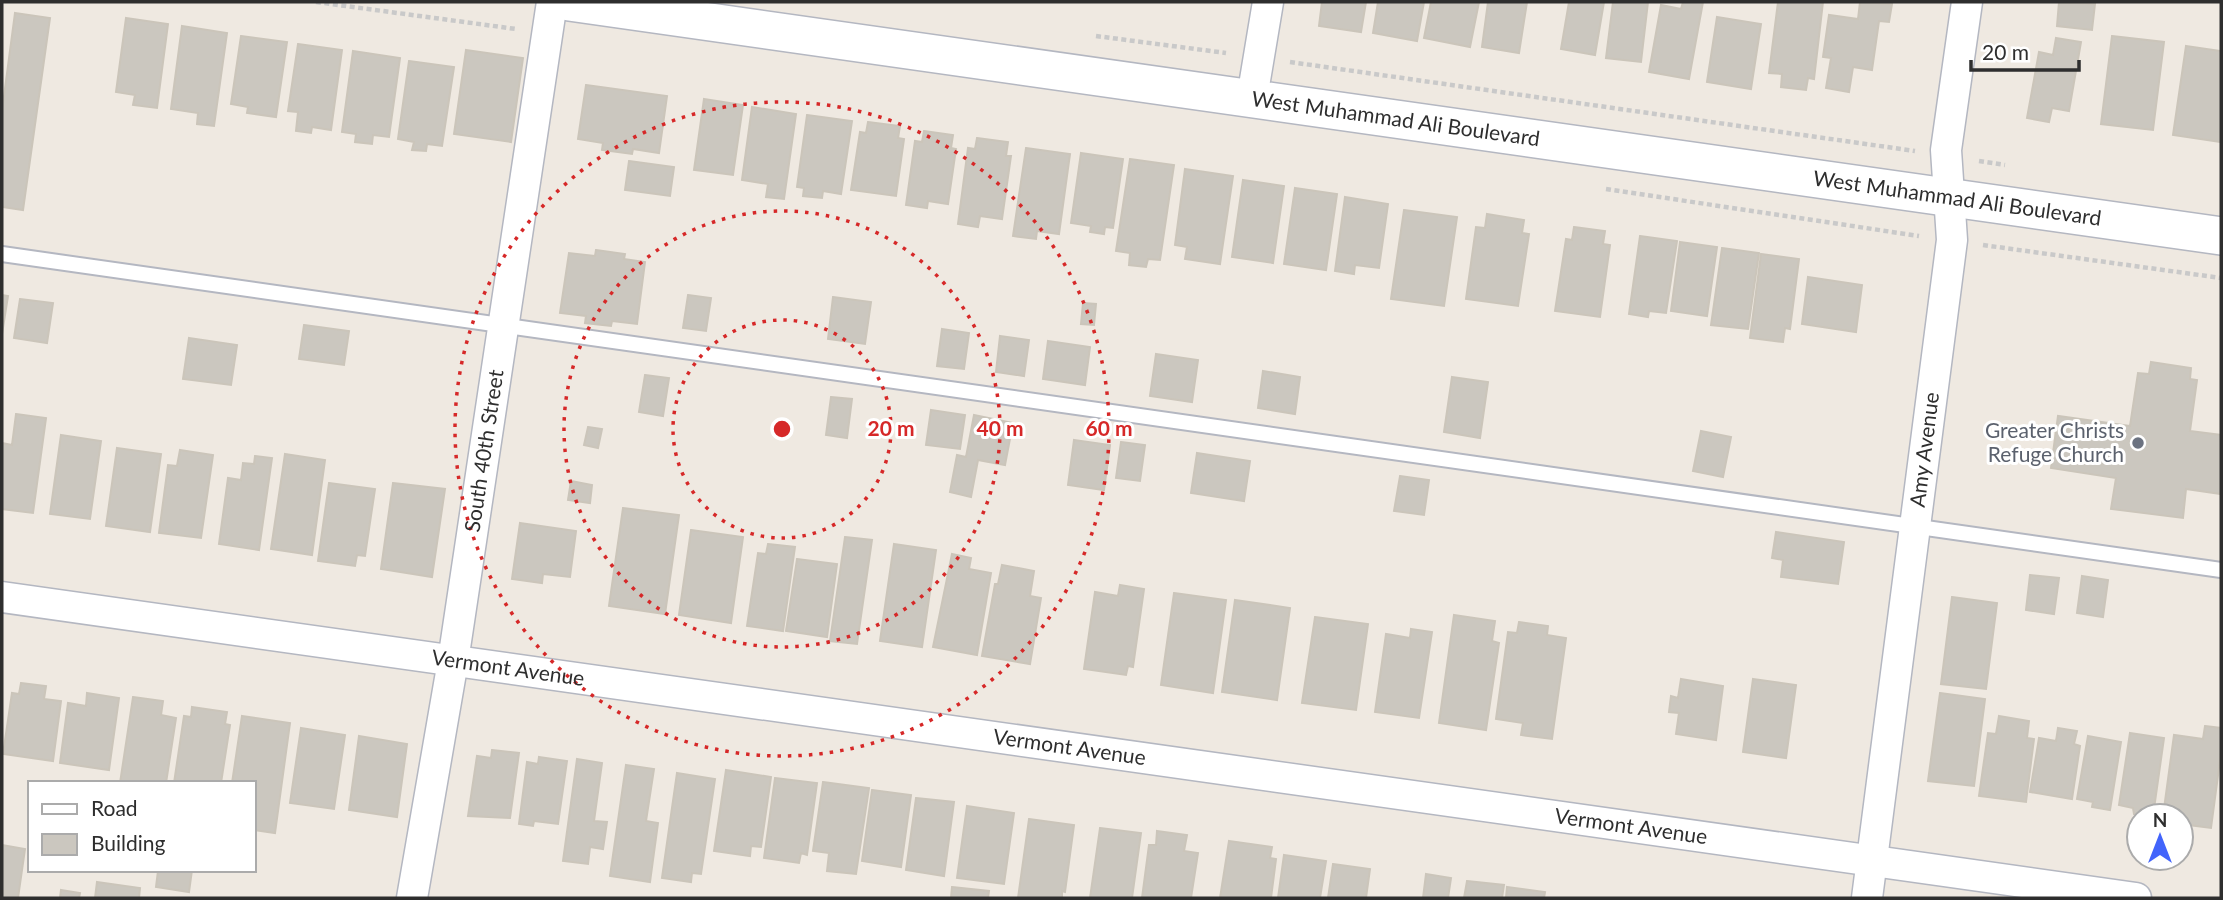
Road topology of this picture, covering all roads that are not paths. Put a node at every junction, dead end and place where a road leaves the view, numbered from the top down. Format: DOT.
graph roads {
  1 [pos="552,2"];
  2 [pos="569,2"];
  3 [pos="1268,2"];
  4 [pos="1967,2"];
  5 [pos="1252,98"];
  6 [pos="1950,195"];
  7 [pos="2221,236"];
  8 [pos="2,254"];
  9 [pos="503,325"];
  10 [pos="1915,525"];
  11 [pos="2221,570"];
  12 [pos="2,597"];
  13 [pos="453,661"];
  14 [pos="1872,861"];
  15 [pos="412,898"];
  16 [pos="1867,898"];
  17 [pos="2136,898"];
  1 -- 9 [label="street, South 40th Street"];
  2 -- 5 [label="street, West Muhammad Ali Boulevard"];
  3 -- 5 [label="street"];
  4 -- 6 [label="street, Amy Avenue"];
  5 -- 6 [label="street, West Muhammad Ali Boulevard"];
  6 -- 7 [label="street, West Muhammad Ali Boulevard"];
  6 -- 10 [label="street, Amy Avenue"];
  8 -- 9 [label="lane"];
  9 -- 10 [label="lane"];
  9 -- 13 [label="street, South 40th Street"];
  10 -- 11 [label="lane"];
  10 -- 14 [label="street, Amy Avenue"];
  12 -- 13 [label="street, Vermont Avenue"];
  13 -- 14 [label="street, Vermont Avenue"];
  13 -- 15 [label="street, South 40th Street"];
  14 -- 16 [label="street, Amy Avenue"];
  14 -- 17 [label="street, Vermont Avenue"];
}
